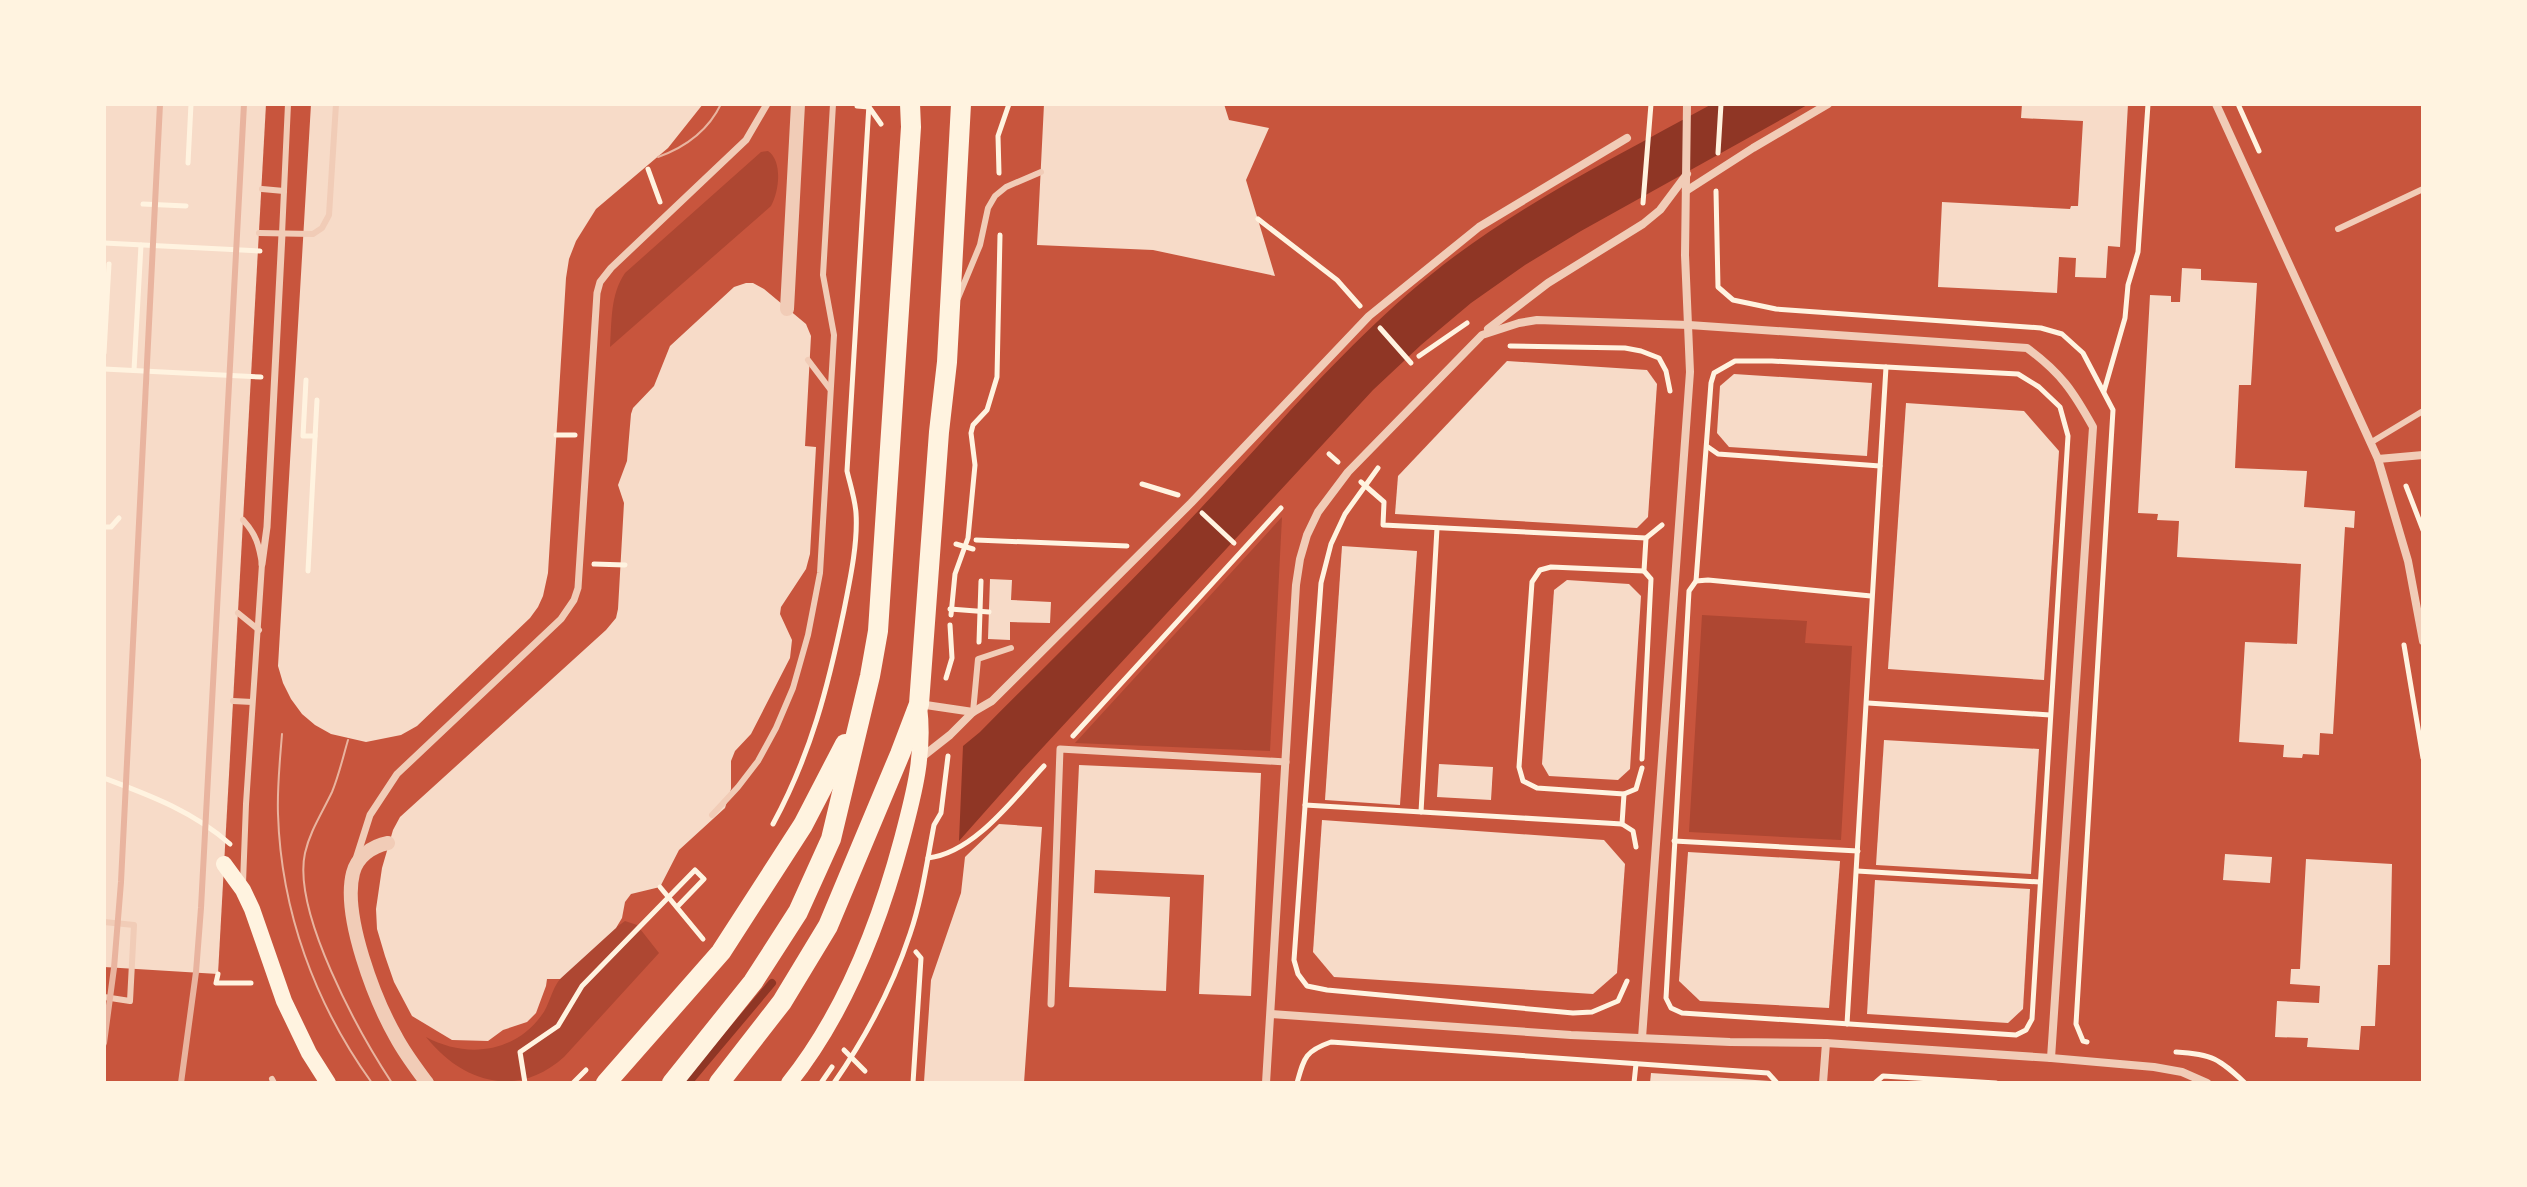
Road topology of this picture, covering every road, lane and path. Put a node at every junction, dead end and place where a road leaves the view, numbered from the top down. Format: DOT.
graph roads {
  1 [pos="191,104"];
  2 [pos="288,104"];
  3 [pos="336,104"];
  4 [pos="767,104"];
  5 [pos="798,104"];
  6 [pos="833,104"];
  7 [pos="910,104"];
  8 [pos="961,104"];
  9 [pos="1009,104"];
  10 [pos="1651,104"];
  11 [pos="1687,104"];
  12 [pos="1721,104"];
  13 [pos="1828,104"];
  14 [pos="2148,104"];
  15 [pos="2216,104"];
  16 [pos="857,106"];
  17 [pos="881,124"];
  18 [pos="1627,138"];
  19 [pos="1718,160"];
  20 [pos="188,163"];
  21 [pos="648,169"];
  22 [pos="1041,172"];
  23 [pos="1687,174"];
  24 [pos="262,189"];
  25 [pos="2423,189"];
  26 [pos="284,191"];
  27 [pos="1686,191"];
  28 [pos="999,193"];
  29 [pos="1716,203"];
  30 [pos="143,204"];
  31 [pos="186,206"];
  32 [pos="1643,206"];
  33 [pos="665,217"];
  34 [pos="1258,219"];
  35 [pos="2338,229"];
  36 [pos="259,233"];
  37 [pos="282,234"];
  38 [pos="104,243"];
  39 [pos="141,245"];
  40 [pos="281,252"];
  41 [pos="109,264"];
  42 [pos="787,309"];
  43 [pos="1372,319"];
  44 [pos="949,320"];
  45 [pos="1689,325"];
  46 [pos="1482,335"];
  47 [pos="105,342"];
  48 [pos="1499,350"];
  49 [pos="104,353"];
  50 [pos="808,360"];
  51 [pos="1409,360"];
  52 [pos="1886,367"];
  53 [pos="104,369"];
  54 [pos="134,370"];
  55 [pos="147,371"];
  56 [pos="274,378"];
  57 [pos="306,380"];
  58 [pos="830,389"];
  59 [pos="2103,392"];
  60 [pos="317,400"];
  61 [pos="1669,404"];
  62 [pos="2423,411"];
  63 [pos="144,420"];
  64 [pos="315,436"];
  65 [pos="2370,443"];
  66 [pos="1707,447"];
  67 [pos="1329,454"];
  68 [pos="2423,455"];
  69 [pos="2378,459"];
  70 [pos="1382,463"];
  71 [pos="1880,466"];
  72 [pos="1348,472"];
  73 [pos="1365,486"];
  74 [pos="1281,508"];
  75 [pos="1199,510"];
  76 [pos="1663,510"];
  77 [pos="119,518"];
  78 [pos="243,520"];
  79 [pos="104,527"];
  80 [pos="1437,528"];
  81 [pos="1646,538"];
  82 [pos="976,540"];
  83 [pos="1234,543"];
  84 [pos="956,544"];
  85 [pos="964,546"];
  86 [pos="1146,547"];
  87 [pos="973,549"];
  88 [pos="262,564"];
  89 [pos="580,564"];
  90 [pos="625,565"];
  91 [pos="308,571"];
  92 [pos="1644,571"];
  93 [pos="981,581"];
  94 [pos="1696,581"];
  95 [pos="1871,596"];
  96 [pos="979,612"];
  97 [pos="989,612"];
  98 [pos="238,613"];
  99 [pos="950,627"];
  100 [pos="259,630"];
  101 [pos="2423,641"];
  102 [pos="2404,642"];
  103 [pos="1011,648"];
  104 [pos="978,659"];
  105 [pos="947,674"];
  106 [pos="233,701"];
  107 [pos="252,702"];
  108 [pos="1868,703"];
  109 [pos="919,704"];
  110 [pos="973,712"];
  111 [pos="2050,715"];
  112 [pos="858,720"];
  113 [pos="1060,749"];
  114 [pos="948,751"];
  115 [pos="921,758"];
  116 [pos="2423,758"];
  117 [pos="1286,762"];
  118 [pos="104,778"];
  119 [pos="1624,794"];
  120 [pos="1305,805"];
  121 [pos="1421,812"];
  122 [pos="712,815"];
  123 [pos="1622,824"];
  124 [pos="1674,841"];
  125 [pos="388,843"];
  126 [pos="231,844"];
  127 [pos="1858,851"];
  128 [pos="1635,857"];
  129 [pos="928,858"];
  130 [pos="224,864"];
  131 [pos="1857,871"];
  132 [pos="353,872"];
  133 [pos="2040,882"];
  134 [pos="243,890"];
  135 [pos="677,907"];
  136 [pos="104,922"];
  137 [pos="916,952"];
  138 [pos="1628,967"];
  139 [pos="218,974"];
  140 [pos="251,983"];
  141 [pos="104,997"];
  142 [pos="1051,1004"];
  143 [pos="1271,1014"];
  144 [pos="1847,1024"];
  145 [pos="1642,1038"];
  146 [pos="1826,1043"];
  147 [pos="2095,1044"];
  148 [pos="844,1050"];
  149 [pos="2163,1051"];
  150 [pos="851,1058"];
  151 [pos="2051,1058"];
  152 [pos="1636,1064"];
  153 [pos="832,1067"];
  154 [pos="865,1071"];
  155 [pos="1944,1081"];
  156 [pos="328,1083"];
  157 [pos="427,1083"];
  158 [pos="525,1083"];
  159 [pos="606,1083"];
  160 [pos="672,1083"];
  161 [pos="719,1083"];
  162 [pos="789,1083"];
  163 [pos="821,1083"];
  164 [pos="834,1083"];
  165 [pos="913,1083"];
  166 [pos="1266,1083"];
  167 [pos="1297,1083"];
  168 [pos="1634,1083"];
  169 [pos="1777,1083"];
  170 [pos="1823,1083"];
  171 [pos="1875,1083"];
  172 [pos="1996,1083"];
  173 [pos="2207,1083"];
  174 [pos="2245,1083"];
  1 -- 20 [label="path"];
  2 -- 26 [label="lane"];
  3 -- 37 [label="lane"];
  4 -- 33 [label="street"];
  5 -- 42 [label="street"];
  6 -- 58 [label="lane"];
  7 -- 112 [label="main road"];
  8 -- 44 [label="main road"];
  9 -- 28 [label="path"];
  10 -- 32 [label="path"];
  11 -- 23 [label="street"];
  12 -- 19 [label="path"];
  13 -- 27 [label="street"];
  14 -- 59 [label="path"];
  15 -- 65 [label="street"];
  16 -- 17 [label="path"];
  18 -- 43 [label="street"];
  21 -- 33 [label="path"];
  22 -- 28 [label="lane"];
  23 -- 27 [label="street"];
  23 -- 46 [label="street"];
  24 -- 26 [label="lane"];
  25 -- 35 [label="lane"];
  26 -- 37 [label="lane"];
  27 -- 45 [label="street"];
  28 -- 44 [label="lane"];
  28 -- 85 [label="path"];
  29 -- 59 [label="path"];
  30 -- 31 [label="path"];
  33 -- 89 [label="street"];
  34 -- 43 [label="path"];
  36 -- 37 [label="lane"];
  37 -- 40 [label="street"];
  38 -- 39 [label="path"];
  39 -- 40 [label="path"];
  39 -- 54 [label="path"];
  40 -- 56 [label="street"];
  41 -- 47 [label="path"];
  43 -- 51 [label="path"];
  43 -- 86 [label="street"];
  44 -- 109 [label="main road"];
  45 -- 46 [label="street"];
  45 -- 145 [label="street"];
  45 -- 151 [label="street"];
  46 -- 72 [label="street"];
  47 -- 49 [label="path"];
  48 -- 61 [label="path"];
  50 -- 58 [label="lane"];
  52 -- 66 [label="path"];
  52 -- 71 [label="path"];
  52 -- 111 [label="path"];
  53 -- 54 [label="path"];
  54 -- 55 [label="path"];
  55 -- 56 [label="path"];
  55 -- 63 [label="path"];
  56 -- 88 [label="street"];
  57 -- 64 [label="path"];
  58 -- 122 [label="lane"];
  59 -- 147 [label="path"];
  60 -- 64 [label="path"];
  62 -- 65 [label="lane"];
  64 -- 91 [label="path"];
  65 -- 69 [label="street"];
  66 -- 71 [label="path"];
  66 -- 94 [label="path"];
  67 -- 72 [label="path"];
  68 -- 69 [label="street"];
  69 -- 101 [label="street"];
  70 -- 73 [label="path"];
  71 -- 95 [label="path"];
  72 -- 73 [label="path"];
  72 -- 117 [label="street"];
  73 -- 80 [label="path"];
  73 -- 120 [label="path"];
  74 -- 113 [label="path"];
  75 -- 83 [label="path"];
  76 -- 81 [label="path"];
  77 -- 79 [label="path"];
  78 -- 88 [label="lane"];
  80 -- 81 [label="path"];
  80 -- 121 [label="path"];
  81 -- 92 [label="path"];
  82 -- 86 [label="path"];
  84 -- 85 [label="path"];
  85 -- 87 [label="path"];
  85 -- 96 [label="path"];
  86 -- 110 [label="street"];
  88 -- 100 [label="lane"];
  89 -- 90 [label="path"];
  89 -- 132 [label="street"];
  92 -- 119 [label="path"];
  92 -- 119 [label="path"];
  93 -- 96 [label="path"];
  94 -- 95 [label="path"];
  94 -- 124 [label="path"];
  95 -- 108 [label="path"];
  96 -- 97 [label="path"];
  96 -- 104 [label="path"];
  98 -- 100 [label="lane"];
  99 -- 105 [label="path"];
  100 -- 107 [label="lane"];
  102 -- 116 [label="path"];
  103 -- 104 [label="lane"];
  104 -- 110 [label="lane"];
  106 -- 107 [label="lane"];
  107 -- 134 [label="lane"];
  108 -- 111 [label="path"];
  108 -- 127 [label="path"];
  109 -- 110 [label="street"];
  109 -- 115 [label="main road"];
  109 -- 161 [label="main road"];
  110 -- 115 [label="street"];
  111 -- 133 [label="path"];
  112 -- 159 [label="main road"];
  112 -- 160 [label="main road"];
  113 -- 117 [label="street"];
  113 -- 129 [label="path"];
  113 -- 142 [label="street"];
  114 -- 129 [label="path"];
  115 -- 162 [label="main road"];
  117 -- 143 [label="street"];
  118 -- 126 [label="path"];
  119 -- 123 [label="path"];
  120 -- 121 [label="path"];
  120 -- 138 [label="path"];
  121 -- 123 [label="path"];
  123 -- 128 [label="path"];
  124 -- 127 [label="path"];
  124 -- 144 [label="path"];
  125 -- 132 [label="street"];
  127 -- 131 [label="path"];
  129 -- 150 [label="path"];
  130 -- 134 [label="main road"];
  131 -- 133 [label="path"];
  131 -- 144 [label="path"];
  132 -- 157 [label="street"];
  133 -- 144 [label="path"];
  134 -- 156 [label="main road"];
  135 -- 158 [label="path"];
  136 -- 141 [label="lane"];
  137 -- 165 [label="path"];
  139 -- 140 [label="path"];
  143 -- 145 [label="street"];
  143 -- 166 [label="street"];
  145 -- 146 [label="street"];
  146 -- 151 [label="street"];
  146 -- 170 [label="street"];
  148 -- 150 [label="path"];
  149 -- 174 [label="path"];
  150 -- 154 [label="path"];
  150 -- 164 [label="path"];
  151 -- 173 [label="street"];
  152 -- 167 [label="path"];
  152 -- 168 [label="path"];
  152 -- 169 [label="path"];
  153 -- 163 [label="path"];
  155 -- 171 [label="path"];
  155 -- 172 [label="path"];
}
